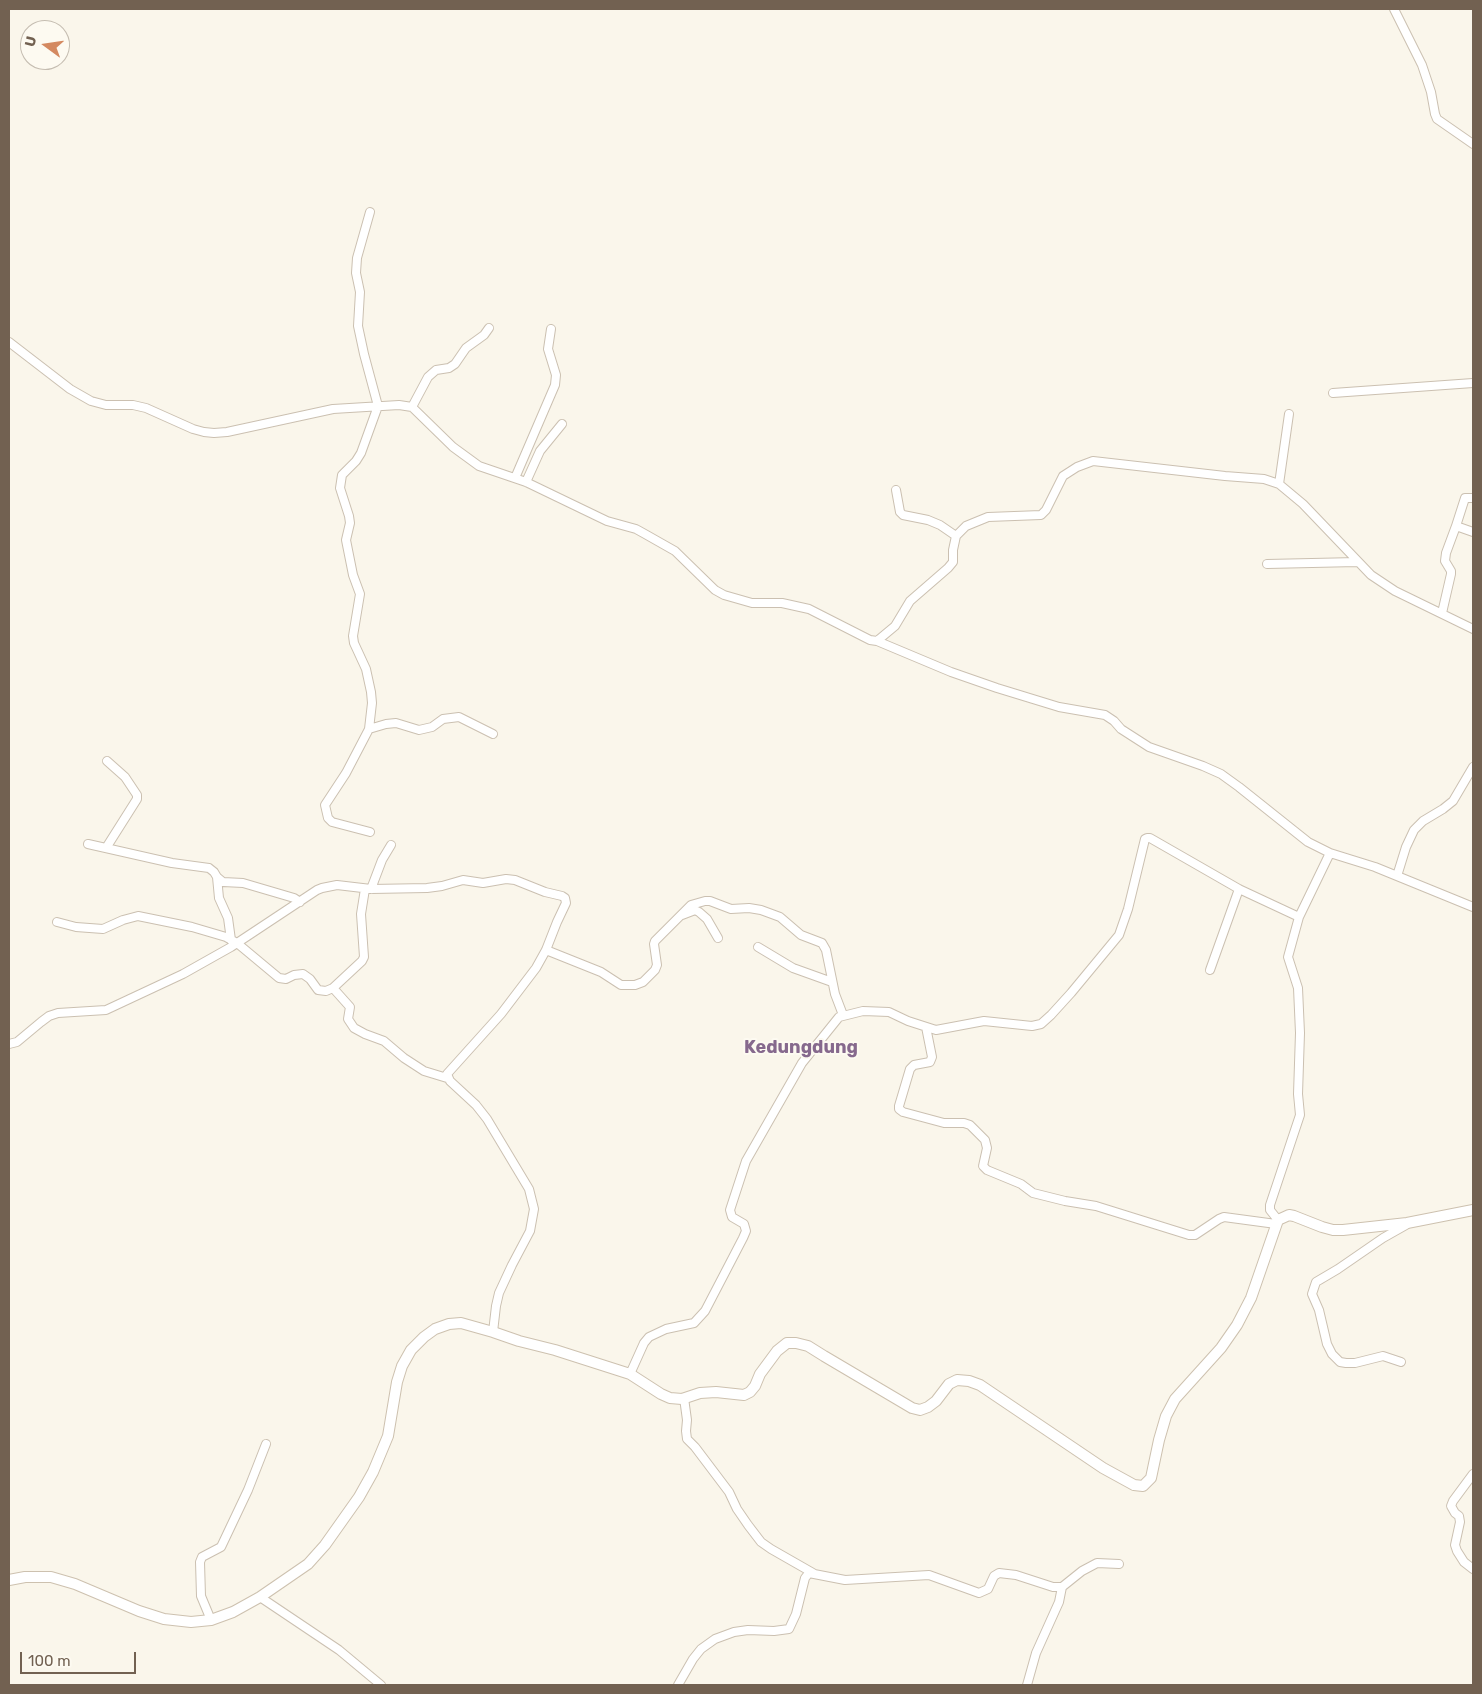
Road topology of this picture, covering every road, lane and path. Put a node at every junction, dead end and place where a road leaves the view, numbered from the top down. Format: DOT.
graph roads {
  1 [pos="1394,9"];
  2 [pos="1473,144"];
  3 [pos="370,212"];
  4 [pos="489,328"];
  5 [pos="551,329"];
  6 [pos="9,342"];
  7 [pos="1473,384"];
  8 [pos="1333,393"];
  9 [pos="378,406"];
  10 [pos="412,407"];
  11 [pos="1289,414"];
  12 [pos="562,424"];
  13 [pos="515,478"];
  14 [pos="526,482"];
  15 [pos="1279,484"];
  16 [pos="896,490"];
  17 [pos="1473,498"];
  18 [pos="1456,526"];
  19 [pos="1473,532"];
  20 [pos="956,536"];
  21 [pos="1356,562"];
  22 [pos="1267,564"];
  23 [pos="1442,613"];
  24 [pos="1473,629"];
  25 [pos="877,641"];
  26 [pos="369,728"];
  27 [pos="493,734"];
  28 [pos="107,761"];
  29 [pos="1473,767"];
  30 [pos="370,832"];
  31 [pos="88,844"];
  32 [pos="391,845"];
  33 [pos="106,848"];
  34 [pos="1330,853"];
  35 [pos="1397,876"];
  36 [pos="217,877"];
  37 [pos="368,889"];
  38 [pos="1239,889"];
  39 [pos="300,902"];
  40 [pos="1473,907"];
  41 [pos="679,916"];
  42 [pos="1299,918"];
  43 [pos="57,922"];
  44 [pos="718,938"];
  45 [pos="234,941"];
  46 [pos="758,947"];
  47 [pos="546,950"];
  48 [pos="1210,970"];
  49 [pos="832,982"];
  50 [pos="333,988"];
  51 [pos="843,1015"];
  52 [pos="926,1027"];
  53 [pos="9,1044"];
  54 [pos="447,1078"];
  55 [pos="1473,1210"];
  56 [pos="1277,1222"];
  57 [pos="1409,1223"];
  58 [pos="493,1332"];
  59 [pos="1401,1362"];
  60 [pos="630,1374"];
  61 [pos="684,1398"];
  62 [pos="266,1444"];
  63 [pos="1473,1474"];
  64 [pos="1119,1564"];
  65 [pos="1473,1570"];
  66 [pos="813,1573"];
  67 [pos="9,1580"];
  68 [pos="1062,1587"];
  69 [pos="260,1597"];
  70 [pos="211,1620"];
  71 [pos="381,1685"];
  72 [pos="678,1685"];
  73 [pos="1027,1685"];
  1 -- 2 [label="street"];
  3 -- 9 [label="street"];
  4 -- 10 [label="street"];
  5 -- 13 [label="street"];
  6 -- 9 [label="street"];
  7 -- 8 [label="street"];
  9 -- 10 [label="street"];
  9 -- 26 [label="street"];
  10 -- 13 [label="street"];
  11 -- 15 [label="street"];
  12 -- 14 [label="street"];
  13 -- 14 [label="street"];
  14 -- 25 [label="street"];
  15 -- 20 [label="street"];
  15 -- 21 [label="street"];
  16 -- 20 [label="street"];
  17 -- 18 [label="street"];
  18 -- 19 [label="street"];
  18 -- 23 [label="street"];
  20 -- 25 [label="street"];
  21 -- 22 [label="street"];
  21 -- 23 [label="street"];
  23 -- 24 [label="street"];
  25 -- 34 [label="street"];
  26 -- 27 [label="street"];
  26 -- 30 [label="street"];
  28 -- 33 [label="street"];
  29 -- 35 [label="street"];
  31 -- 33 [label="street"];
  32 -- 37 [label="street"];
  33 -- 36 [label="street"];
  34 -- 35 [label="street"];
  34 -- 42 [label="street"];
  35 -- 40 [label="street"];
  36 -- 39 [label="street"];
  36 -- 45 [label="street"];
  37 -- 39 [label="street"];
  37 -- 47 [label="street"];
  37 -- 50 [label="street"];
  38 -- 42 [label="street"];
  38 -- 48 [label="street"];
  38 -- 52 [label="street"];
  39 -- 45 [label="street"];
  41 -- 44 [label="street"];
  41 -- 47 [label="street"];
  41 -- 49 [label="street"];
  42 -- 56 [label="street"];
  43 -- 45 [label="street"];
  45 -- 50 [label="street"];
  45 -- 53 [label="street"];
  46 -- 49 [label="street"];
  47 -- 54 [label="street"];
  49 -- 51 [label="street"];
  50 -- 54 [label="street"];
  51 -- 52 [label="street"];
  51 -- 60 [label="street"];
  52 -- 56 [label="street"];
  54 -- 58 [label="street"];
  55 -- 57 [label="street"];
  56 -- 57 [label="street"];
  56 -- 61 [label="street"];
  57 -- 59 [label="street"];
  58 -- 60 [label="street"];
  58 -- 69 [label="street"];
  60 -- 61 [label="street"];
  61 -- 66 [label="street"];
  62 -- 70 [label="street"];
  63 -- 65 [label="street"];
  64 -- 68 [label="street"];
  66 -- 68 [label="street"];
  66 -- 72 [label="street"];
  67 -- 70 [label="street"];
  68 -- 73 [label="street"];
  69 -- 70 [label="street"];
  69 -- 71 [label="street"];
}
